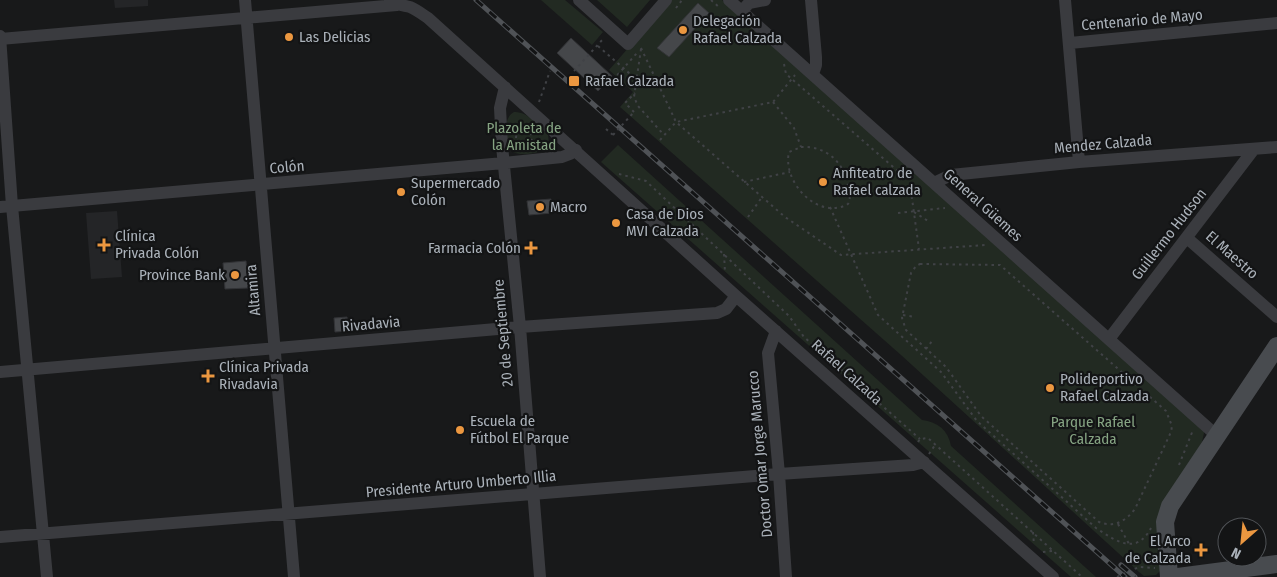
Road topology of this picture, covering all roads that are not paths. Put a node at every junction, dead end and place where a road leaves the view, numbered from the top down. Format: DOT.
graph roads {
  1 [pos="245,0"];
  2 [pos="579,0"];
  3 [pos="666,0"];
  4 [pos="765,0"];
  5 [pos="811,0"];
  6 [pos="1065,0"];
  7 [pos="394,2"];
  8 [pos="727,6"];
  9 [pos="742,11"];
  10 [pos="247,18"];
  11 [pos="1277,23"];
  12 [pos="0,38"];
  13 [pos="1070,42"];
  14 [pos="813,74"];
  15 [pos="505,87"];
  16 [pos="1277,147"];
  17 [pos="1254,149"];
  18 [pos="576,150"];
  19 [pos="1079,162"];
  20 [pos="504,163"];
  21 [pos="934,183"];
  22 [pos="261,185"];
  23 [pos="6,207"];
  24 [pos="1187,238"];
  25 [pos="736,296"];
  26 [pos="1277,317"];
  27 [pos="520,327"];
  28 [pos="776,331"];
  29 [pos="1109,339"];
  30 [pos="1277,346"];
  31 [pos="274,348"];
  32 [pos="27,370"];
  33 [pos="0,372"];
  34 [pos="1216,435"];
  35 [pos="924,462"];
  36 [pos="780,474"];
  37 [pos="533,494"];
  38 [pos="288,514"];
  39 [pos="43,533"];
  40 [pos="0,537"];
  41 [pos="1277,564"];
  42 [pos="1163,572"];
  43 [pos="1277,574"];
  44 [pos="47,577"];
  45 [pos="294,577"];
  46 [pos="540,577"];
  47 [pos="786,577"];
  48 [pos="1053,577"];
  49 [pos="1178,577"];
  50 [pos="1257,577"];
  1 -- 10 [label="street, Altamira"];
  2 -- 3 [label="street"];
  4 -- 9 [label="street"];
  5 -- 14 [label="street"];
  6 -- 13 [label="street"];
  7 -- 10 [label="street"];
  7 -- 15 [label="street, Rafael Calzada"];
  8 -- 9 [label="street, General Güemes"];
  9 -- 14 [label="street, General Güemes"];
  10 -- 12 [label="street"];
  10 -- 22 [label="street, Altamira"];
  11 -- 13 [label="street, Centenario de Mayo"];
  12 -- 23 [label="street"];
  13 -- 19 [label="street"];
  14 -- 21 [label="street, General Güemes"];
  15 -- 18 [label="street, Rafael Calzada"];
  15 -- 20 [label="street, 20 de Septiembre"];
  16 -- 17 [label="street, Mendez Calzada"];
  17 -- 19 [label="street, Mendez Calzada"];
  17 -- 24 [label="street, Guillermo Hudson"];
  18 -- 20 [label="street, Colón"];
  18 -- 25 [label="street, Rafael Calzada"];
  19 -- 21 [label="street, Mendez Calzada"];
  20 -- 22 [label="street, Colón"];
  20 -- 27 [label="street, 20 de Septiembre"];
  21 -- 29 [label="street, General Güemes"];
  22 -- 23 [label="street, Colón"];
  22 -- 31 [label="street, Altamira"];
  23 -- 32 [label="street"];
  24 -- 26 [label="street, El Maestro"];
  24 -- 29 [label="street, Guillermo Hudson"];
  25 -- 27 [label="street, Rivadavia"];
  25 -- 28 [label="street, Rafael Calzada"];
  27 -- 31 [label="street, Rivadavia"];
  27 -- 37 [label="street, 20 de Septiembre"];
  28 -- 35 [label="street, Rafael Calzada"];
  28 -- 36 [label="street, Doctor Omar Jorge Marucco"];
  29 -- 34 [label="street, General Güemes"];
  30 -- 34 [label="main road"];
  31 -- 32 [label="street, Rivadavia"];
  31 -- 38 [label="street, Altamira"];
  32 -- 33 [label="street, Rivadavia"];
  32 -- 39 [label="street"];
  34 -- 42 [label="main road"];
  35 -- 36 [label="street, Presidente Arturo Umberto Illia"];
  35 -- 48 [label="street, Rafael Calzada"];
  36 -- 37 [label="street, Presidente Arturo Umberto Illia"];
  36 -- 47 [label="street, Doctor Omar Jorge Marucco"];
  37 -- 38 [label="street, Presidente Arturo Umberto Illia"];
  37 -- 46 [label="street, 20 de Septiembre"];
  38 -- 39 [label="street, Presidente Arturo Umberto Illia"];
  38 -- 45 [label="street, Altamira"];
  39 -- 40 [label="street, Presidente Arturo Umberto Illia"];
  39 -- 44 [label="street"];
  41 -- 49 [label="main road"];
  43 -- 50 [label="main road"];
}
